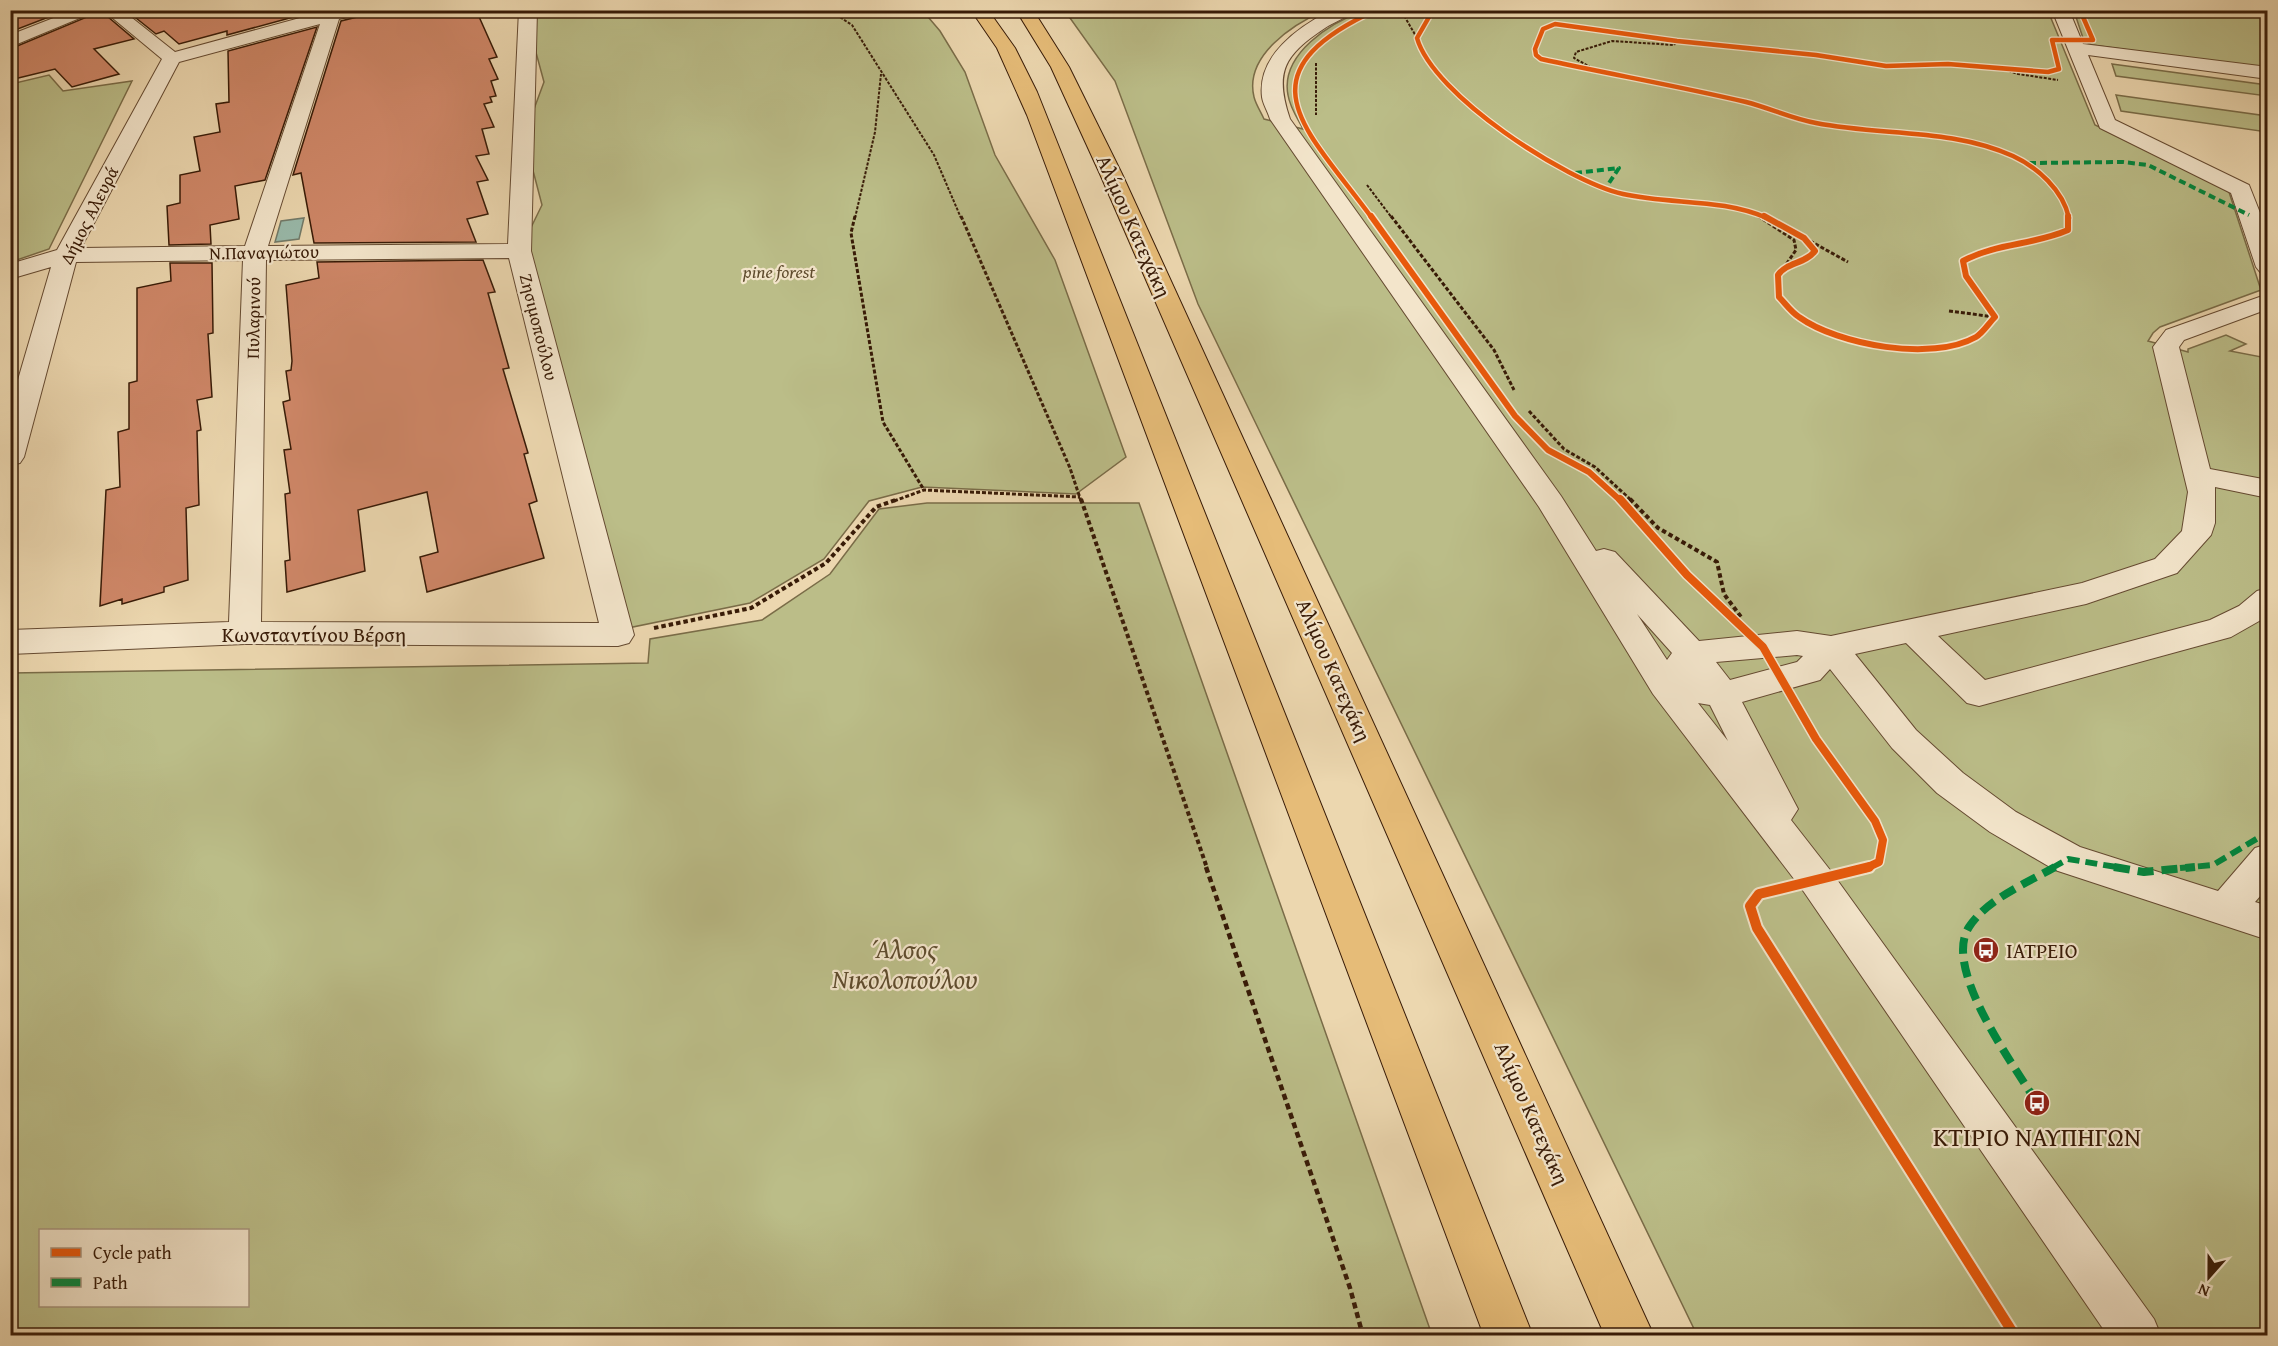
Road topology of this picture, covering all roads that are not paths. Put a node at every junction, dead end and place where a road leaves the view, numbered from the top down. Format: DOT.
graph roads {
  1 [pos="91,10"];
  2 [pos="111,10"];
  3 [pos="528,10"];
  4 [pos="979,10"];
  5 [pos="1024,10"];
  6 [pos="2060,10"];
  7 [pos="342,13"];
  8 [pos="1358,16"];
  9 [pos="10,42"];
  10 [pos="2074,44"];
  11 [pos="172,58"];
  12 [pos="2268,73"];
  13 [pos="2260,227"];
  14 [pos="519,251"];
  15 [pos="255,252"];
  16 [pos="66,255"];
  17 [pos="2268,267"];
  18 [pos="10,272"];
  19 [pos="2268,301"];
  20 [pos="10,457"];
  21 [pos="2198,475"];
  22 [pos="2268,489"];
  23 [pos="1551,503"];
  24 [pos="2268,599"];
  25 [pos="1912,630"];
  26 [pos="245,633"];
  27 [pos="618,635"];
  28 [pos="10,642"];
  29 [pos="1831,648"];
  30 [pos="1691,653"];
  31 [pos="1665,685"];
  32 [pos="1722,695"];
  33 [pos="2268,859"];
  34 [pos="1817,881"];
  35 [pos="2224,911"];
  36 [pos="2268,923"];
  37 [pos="1509,1335"];
  38 [pos="1630,1335"];
  39 [pos="2137,1335"];
  1 -- 9 [label="street"];
  2 -- 11 [label="street"];
  3 -- 14 [label="street, Ζησιμοπούλου"];
  4 -- 37 [label="main road"];
  5 -- 38 [label="main road, Αλίμου Κατεχάκη"];
  6 -- 10 [label="street"];
  7 -- 11 [label="street"];
  7 -- 15 [label="street, Πυλαρινού"];
  8 -- 23 [label="street"];
  10 -- 12 [label="street"];
  10 -- 13 [label="street"];
  11 -- 16 [label="street, Δήμος Αλευρά"];
  13 -- 17 [label="street"];
  14 -- 15 [label="street, Ν.Παναγιώτου"];
  14 -- 27 [label="street, Ζησιμοπούλου"];
  15 -- 16 [label="street, Ν.Παναγιώτου"];
  15 -- 26 [label="street, Πυλαρινού"];
  16 -- 18 [label="street, Ν.Παναγιώτου"];
  16 -- 20 [label="street, Δήμος Αλευρά"];
  19 -- 21 [label="street"];
  21 -- 22 [label="street"];
  21 -- 25 [label="street"];
  23 -- 30 [label="street"];
  23 -- 31 [label="street"];
  24 -- 25 [label="street"];
  25 -- 29 [label="street"];
  26 -- 27 [label="street, Κωνσταντίνου Βέρση"];
  26 -- 28 [label="street, Κωνσταντίνου Βέρση"];
  29 -- 30 [label="street"];
  29 -- 32 [label="street"];
  29 -- 35 [label="street"];
  30 -- 31 [label="street"];
  30 -- 32 [label="street"];
  31 -- 32 [label="street"];
  31 -- 34 [label="street"];
  32 -- 34 [label="street"];
  33 -- 35 [label="street"];
  34 -- 39 [label="street"];
  35 -- 36 [label="street"];
}
